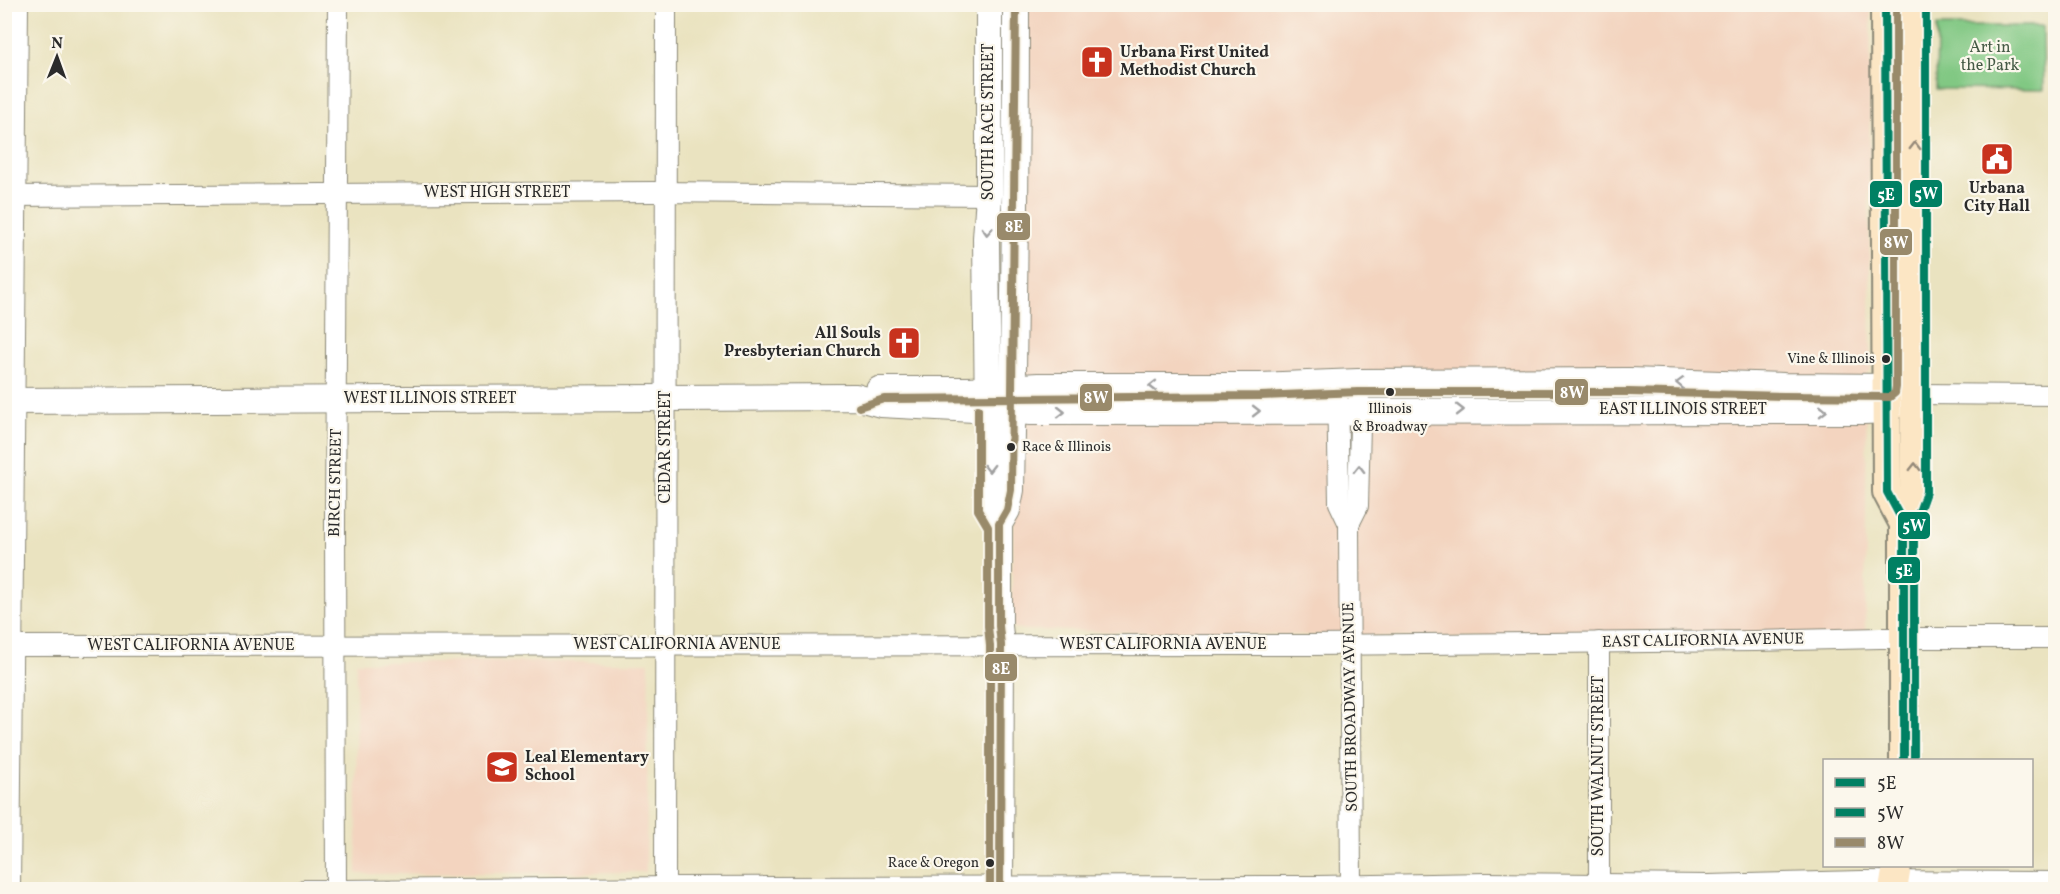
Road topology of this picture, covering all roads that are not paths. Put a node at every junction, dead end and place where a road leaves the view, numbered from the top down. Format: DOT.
graph roads {
  1 [pos="18,4"];
  2 [pos="338,4"];
  3 [pos="666,4"];
  4 [pos="989,4"];
  5 [pos="1016,4"];
  6 [pos="1885,4"];
  7 [pos="1915,4"];
  8 [pos="1885,70"];
  9 [pos="1915,70"];
  10 [pos="667,193"];
  11 [pos="338,194"];
  12 [pos="989,195"];
  13 [pos="11,196"];
  14 [pos="1886,257"];
  15 [pos="1916,257"];
  16 [pos="1347,382"];
  17 [pos="1916,394"];
  18 [pos="2055,395"];
  19 [pos="1784,398"];
  20 [pos="338,399"];
  21 [pos="667,399"];
  22 [pos="1001,399"];
  23 [pos="1886,399"];
  24 [pos="9,401"];
  25 [pos="1349,411"];
  26 [pos="1904,524"];
  27 [pos="1904,638"];
  28 [pos="2055,638"];
  29 [pos="1599,642"];
  30 [pos="664,644"];
  31 [pos="1000,645"];
  32 [pos="1350,645"];
  33 [pos="8,646"];
  34 [pos="337,646"];
  35 [pos="1904,759"];
  36 [pos="1895,879"];
  37 [pos="2055,882"];
  38 [pos="1598,886"];
  39 [pos="665,888"];
  40 [pos="1000,888"];
  41 [pos="1351,888"];
  42 [pos="10,890"];
  43 [pos="304,890"];
  44 [pos="331,890"];
  45 [pos="338,890"];
  1 -- 13 [label="street"];
  2 -- 11 [label="street, BIRCH STREET"];
  3 -- 10 [label="street, CEDAR STREET"];
  4 -- 12 [label="street, SOUTH RACE STREET"];
  5 -- 22 [label="street, SOUTH RACE STREET"];
  6 -- 8 [label="main road"];
  7 -- 9 [label="main road"];
  8 -- 9 [label="main road"];
  8 -- 14 [label="main road"];
  15 -- 9 [label="main road, one-way"];
  10 -- 11 [label="street, WEST HIGH STREET"];
  10 -- 12 [label="street, WEST HIGH STREET"];
  10 -- 21 [label="street, CEDAR STREET"];
  11 -- 13 [label="street, WEST HIGH STREET"];
  11 -- 20 [label="street, BIRCH STREET"];
  12 -- 22 [label="street, SOUTH RACE STREET, one-way"];
  13 -- 24 [label="street"];
  14 -- 15 [label="main road"];
  14 -- 23 [label="main road"];
  15 -- 17 [label="main road"];
  19 -- 16 [label="street, EAST ILLINOIS STREET, one-way"];
  16 -- 22 [label="street, WEST ILLINOIS STREET, one-way"];
  16 -- 25 [label="street, SOUTH BROADWAY AVENUE"];
  17 -- 18 [label="street, EAST ILLINOIS STREET"];
  17 -- 23 [label="street, EAST ILLINOIS STREET"];
  26 -- 17 [label="main road, one-way"];
  19 -- 23 [label="street, EAST ILLINOIS STREET"];
  25 -- 19 [label="street, EAST ILLINOIS STREET, one-way"];
  20 -- 21 [label="street, WEST ILLINOIS STREET"];
  20 -- 24 [label="street, WEST ILLINOIS STREET"];
  20 -- 34 [label="street, BIRCH STREET"];
  21 -- 22 [label="street, WEST ILLINOIS STREET"];
  21 -- 30 [label="street, CEDAR STREET"];
  22 -- 25 [label="street, WEST ILLINOIS STREET, one-way"];
  22 -- 31 [label="street, SOUTH RACE STREET"];
  23 -- 26 [label="main road"];
  24 -- 33 [label="street"];
  25 -- 32 [label="street, SOUTH BROADWAY AVENUE"];
  26 -- 27 [label="main road"];
  27 -- 28 [label="street, EAST CALIFORNIA AVENUE"];
  27 -- 29 [label="street, EAST CALIFORNIA AVENUE"];
  27 -- 35 [label="main road"];
  29 -- 32 [label="street, EAST CALIFORNIA AVENUE"];
  29 -- 38 [label="street, SOUTH WALNUT STREET"];
  30 -- 31 [label="street, WEST CALIFORNIA AVENUE"];
  30 -- 34 [label="street, WEST CALIFORNIA AVENUE"];
  30 -- 39 [label="street, CEDAR STREET"];
  31 -- 32 [label="street, WEST CALIFORNIA AVENUE"];
  31 -- 40 [label="street, SOUTH RACE STREET"];
  32 -- 41 [label="street, SOUTH BROADWAY AVENUE"];
  33 -- 34 [label="street, WEST CALIFORNIA AVENUE"];
  33 -- 42 [label="street"];
  34 -- 45 [label="street, BIRCH STREET"];
  36 -- 37 [label="street"];
  36 -- 38 [label="street"];
  38 -- 41 [label="street"];
  39 -- 40 [label="street"];
  39 -- 45 [label="street"];
  40 -- 41 [label="street"];
  43 -- 44 [label="street"];
}
